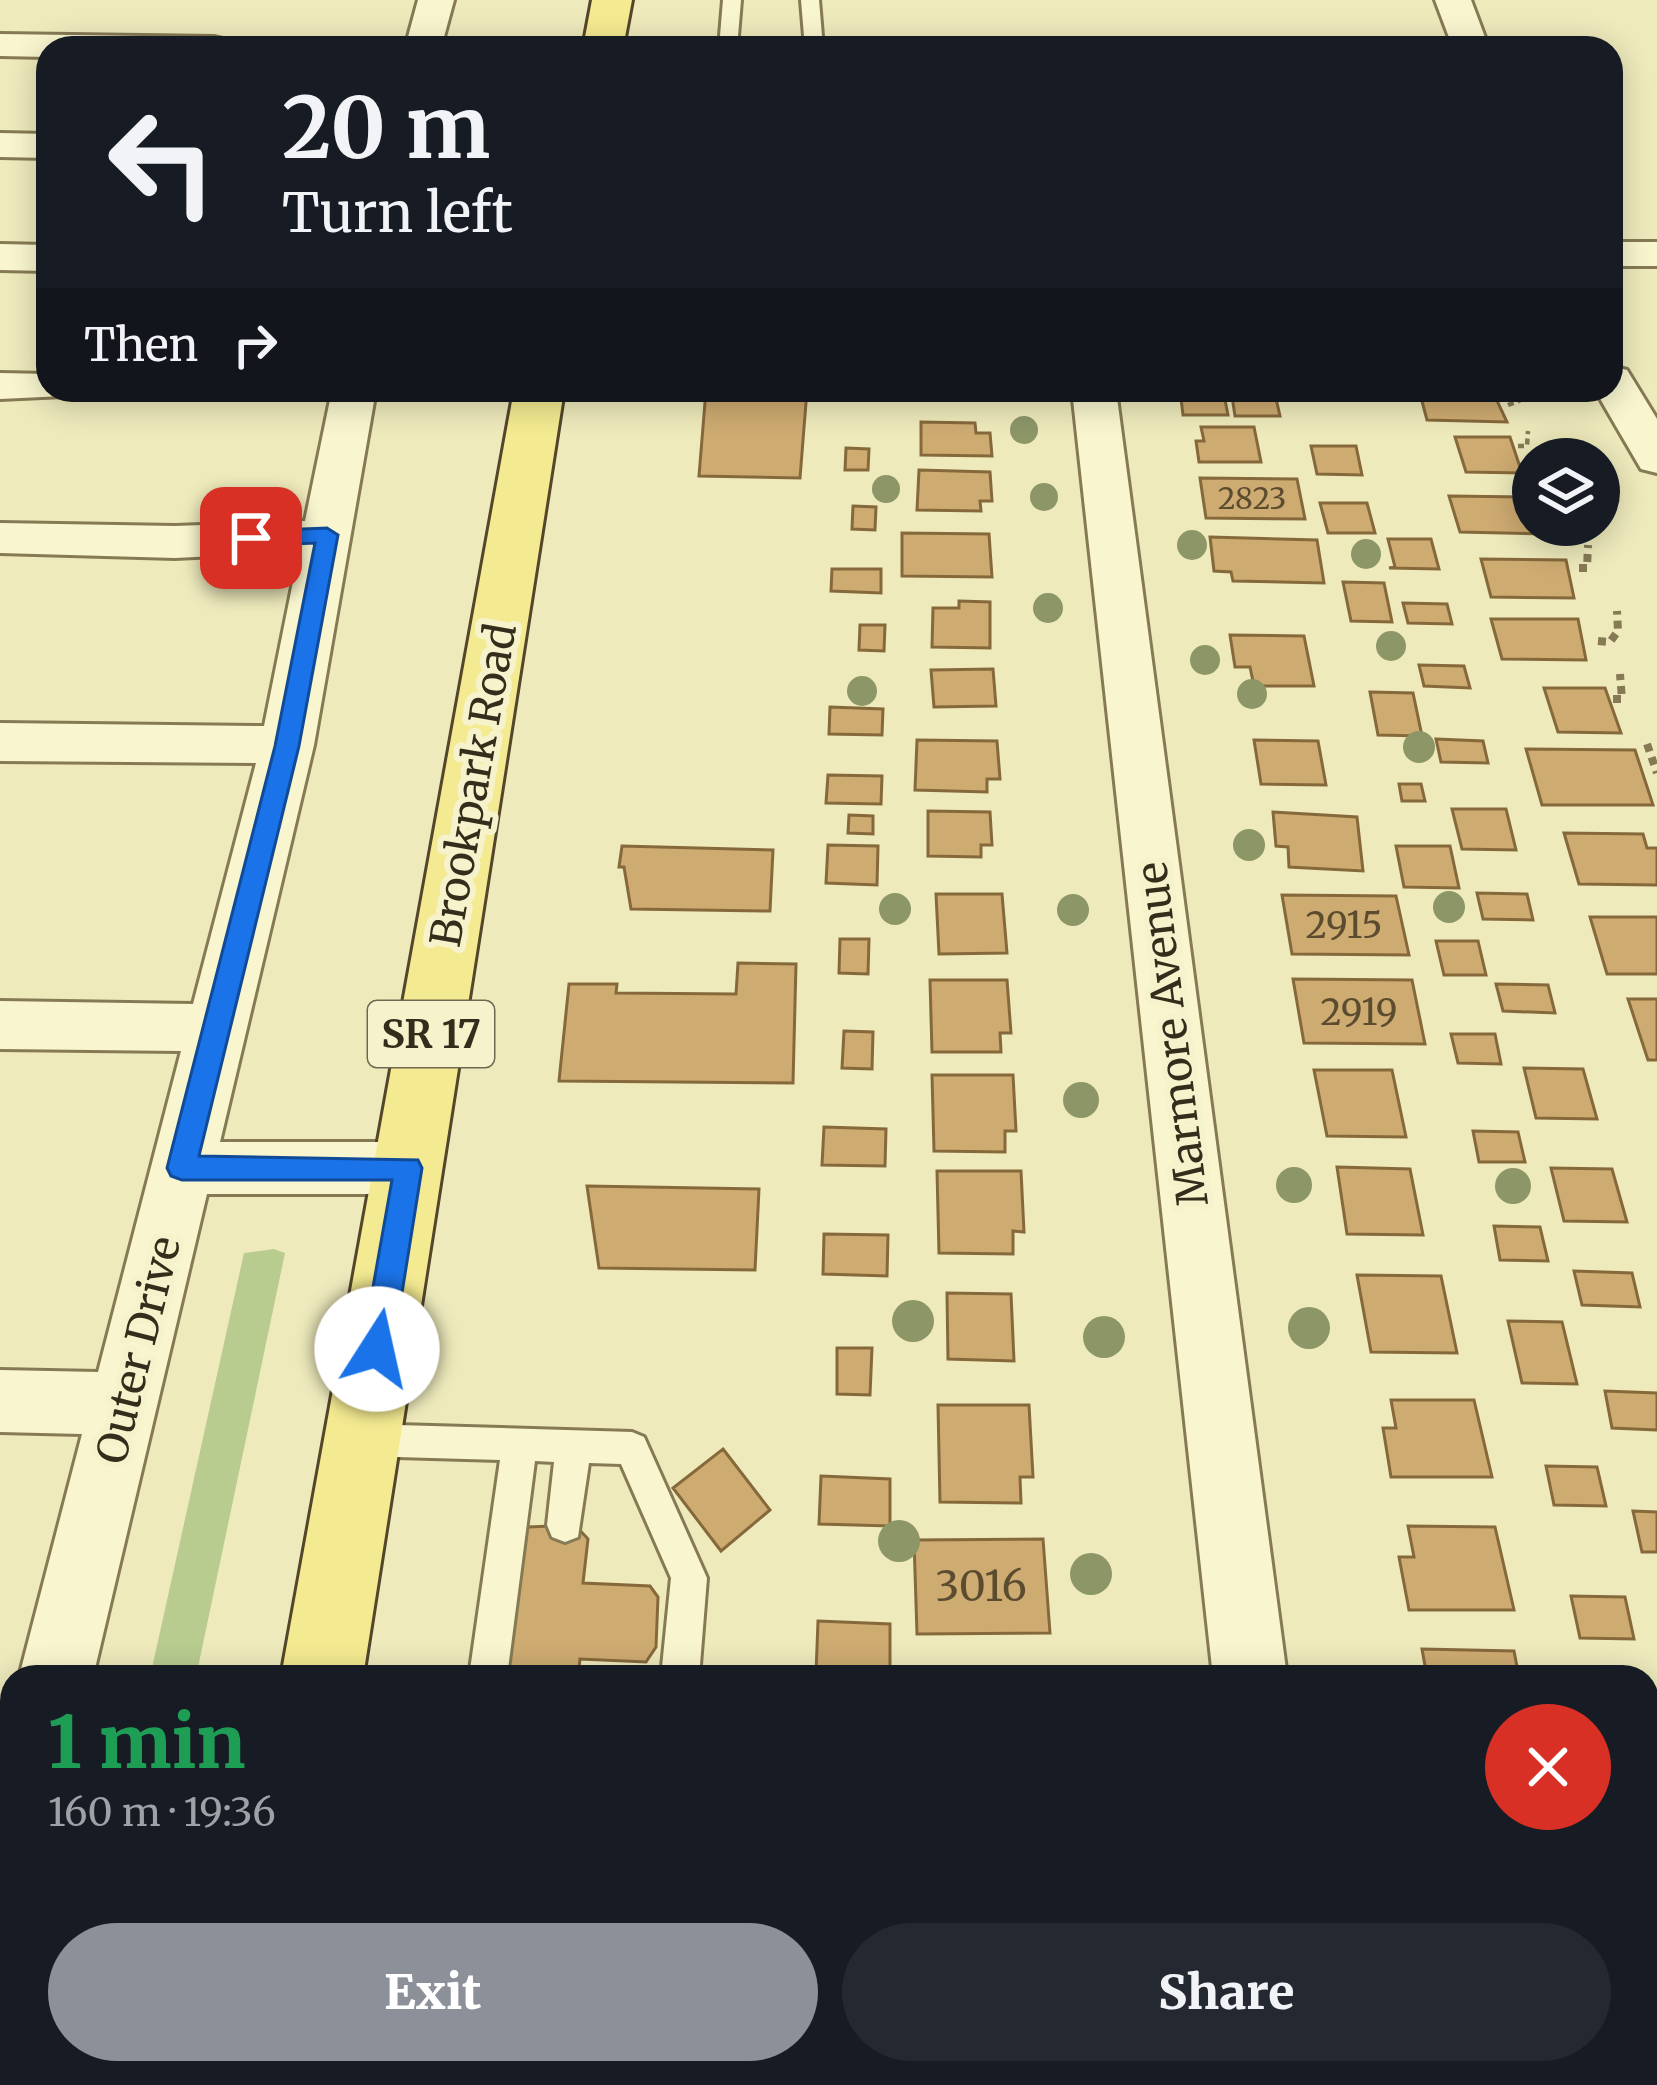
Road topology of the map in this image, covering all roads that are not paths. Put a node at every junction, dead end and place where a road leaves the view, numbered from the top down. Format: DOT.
graph roads {
  1 [pos="436,0"];
  2 [pos="612,0"];
  3 [pos="732,0"];
  4 [pos="810,0"];
  5 [pos="1453,0"];
  6 [pos="427,36"];
  7 [pos="605,36"];
  8 [pos="729,36"];
  9 [pos="813,36"];
  10 [pos="1466,36"];
  11 [pos="0,45"];
  12 [pos="36,46"];
  13 [pos="0,145"];
  14 [pos="36,146"];
  15 [pos="1623,254"];
  16 [pos="1657,254"];
  17 [pos="0,257"];
  18 [pos="36,258"];
  19 [pos="0,386"];
  20 [pos="36,387"];
  21 [pos="1623,400"];
  22 [pos="352,402"];
  23 [pos="537,402"];
  24 [pos="1095,402"];
  25 [pos="1657,459"];
  26 [pos="327,535"];
  27 [pos="0,538"];
  28 [pos="0,742"];
  29 [pos="287,746"];
  30 [pos="0,1025"];
  31 [pos="214,1028"];
  32 [pos="182,1168"];
  33 [pos="408,1168"];
  34 [pos="0,1401"];
  35 [pos="126,1404"];
  36 [pos="362,1440"];
  37 [pos="520,1445"];
  38 [pos="573,1447"];
  39 [pos="565,1525"];
  40 [pos="59,1665"];
  41 [pos="324,1665"];
  42 [pos="490,1665"];
  43 [pos="681,1665"];
  44 [pos="1249,1665"];
  1 -- 6 [label="street"];
  2 -- 7 [label="main road"];
  3 -- 8 [label="lane"];
  4 -- 9 [label="lane"];
  5 -- 10 [label="street"];
  11 -- 12 [label="street"];
  13 -- 14 [label="street"];
  15 -- 16 [label="street"];
  17 -- 18 [label="street"];
  19 -- 20 [label="street"];
  21 -- 25 [label="street"];
  22 -- 26 [label="street, Outer Drive"];
  23 -- 33 [label="main road, Brookpark Road / SR 17"];
  24 -- 44 [label="street, Marmore Avenue"];
  26 -- 27 [label="street"];
  26 -- 29 [label="street, Outer Drive"];
  28 -- 29 [label="street"];
  29 -- 31 [label="street, Outer Drive"];
  30 -- 31 [label="street"];
  31 -- 32 [label="street, Outer Drive"];
  32 -- 33 [label="street"];
  32 -- 35 [label="street, Outer Drive"];
  33 -- 36 [label="main road, Brookpark Road / SR 17"];
  34 -- 35 [label="street"];
  35 -- 40 [label="street, Outer Drive"];
  36 -- 37 [label="lane"];
  36 -- 41 [label="main road, Brookpark Road / SR 17"];
  37 -- 38 [label="lane"];
  37 -- 42 [label="lane"];
  38 -- 39 [label="lane"];
  38 -- 43 [label="lane"];
}
